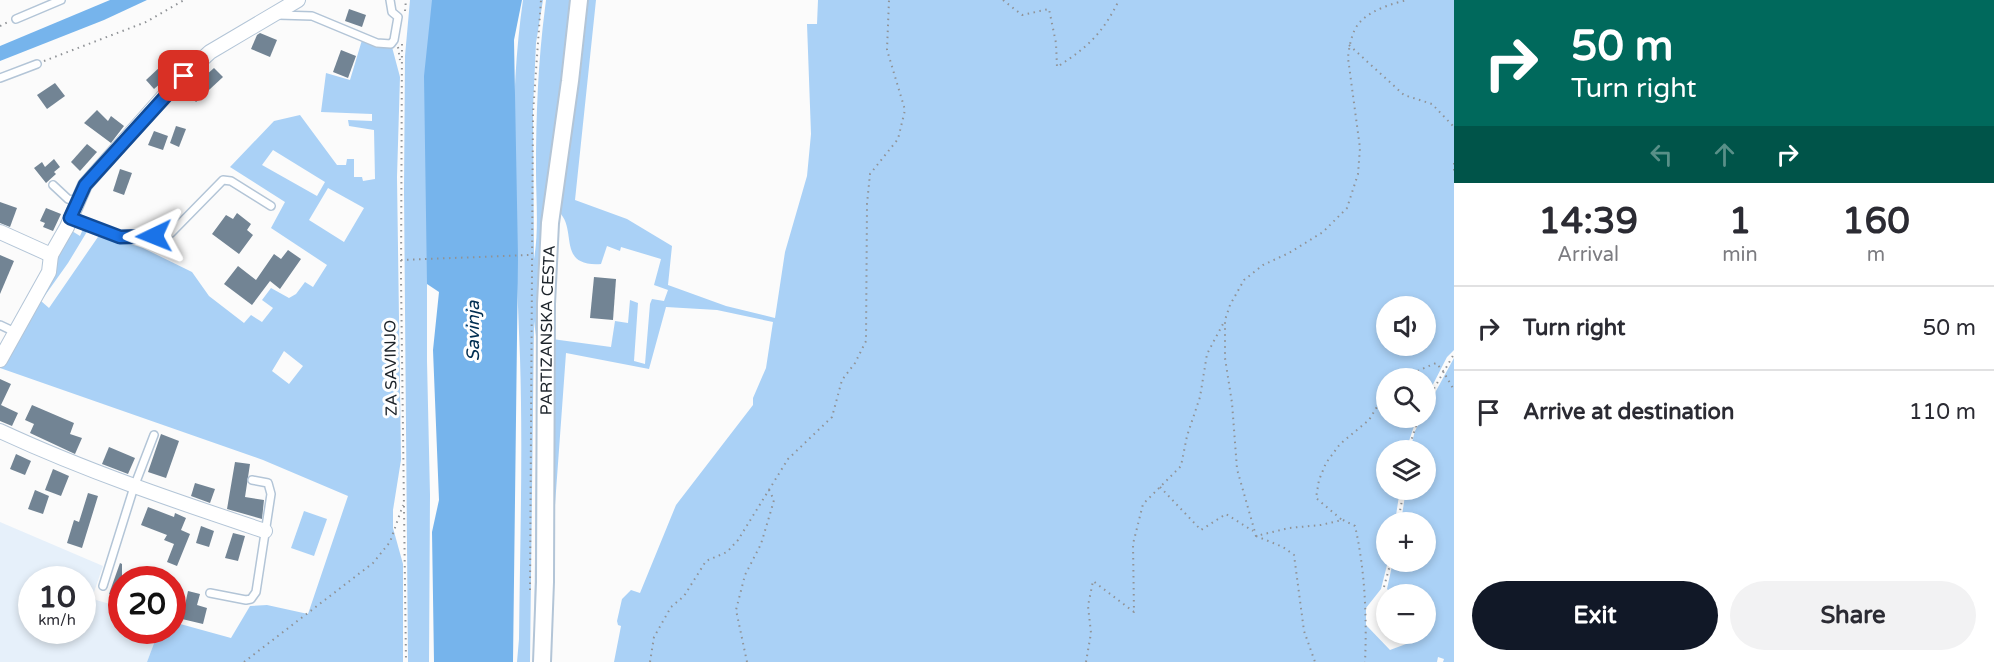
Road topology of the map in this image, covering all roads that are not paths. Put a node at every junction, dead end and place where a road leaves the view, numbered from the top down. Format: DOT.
graph roads {
  1 [pos="61,0"];
  2 [pos="298,0"];
  3 [pos="390,0"];
  4 [pos="579,0"];
  5 [pos="269,16"];
  6 [pos="16,19"];
  7 [pos="37,64"];
  8 [pos="0,78"];
  9 [pos="53,184"];
  10 [pos="77,201"];
  11 [pos="271,206"];
  12 [pos="70,218"];
  13 [pos="0,232"];
  14 [pos="51,255"];
  15 [pos="0,324"];
  16 [pos="15,332"];
  17 [pos="0,360"];
  18 [pos="0,431"];
  19 [pos="154,435"];
  20 [pos="252,480"];
  21 [pos="134,487"];
  22 [pos="265,531"];
  23 [pos="103,586"];
  24 [pos="210,593"];
  25 [pos="542,662"];
  1 -- 6 [label="lane"];
  2 -- 5 [label="street"];
  3 -- 5 [label="lane"];
  4 -- 25 [label="street, PARTIZANSKA CESTA"];
  5 -- 10 [label="street"];
  7 -- 8 [label="lane"];
  9 -- 10 [label="lane"];
  10 -- 12 [label="street"];
  11 -- 12 [label="lane"];
  12 -- 14 [label="street"];
  13 -- 14 [label="street"];
  14 -- 16 [label="street"];
  15 -- 16 [label="lane"];
  16 -- 17 [label="street"];
  18 -- 21 [label="street"];
  19 -- 21 [label="lane"];
  20 -- 22 [label="lane"];
  21 -- 22 [label="street"];
  21 -- 23 [label="lane"];
  22 -- 24 [label="lane"];
}
